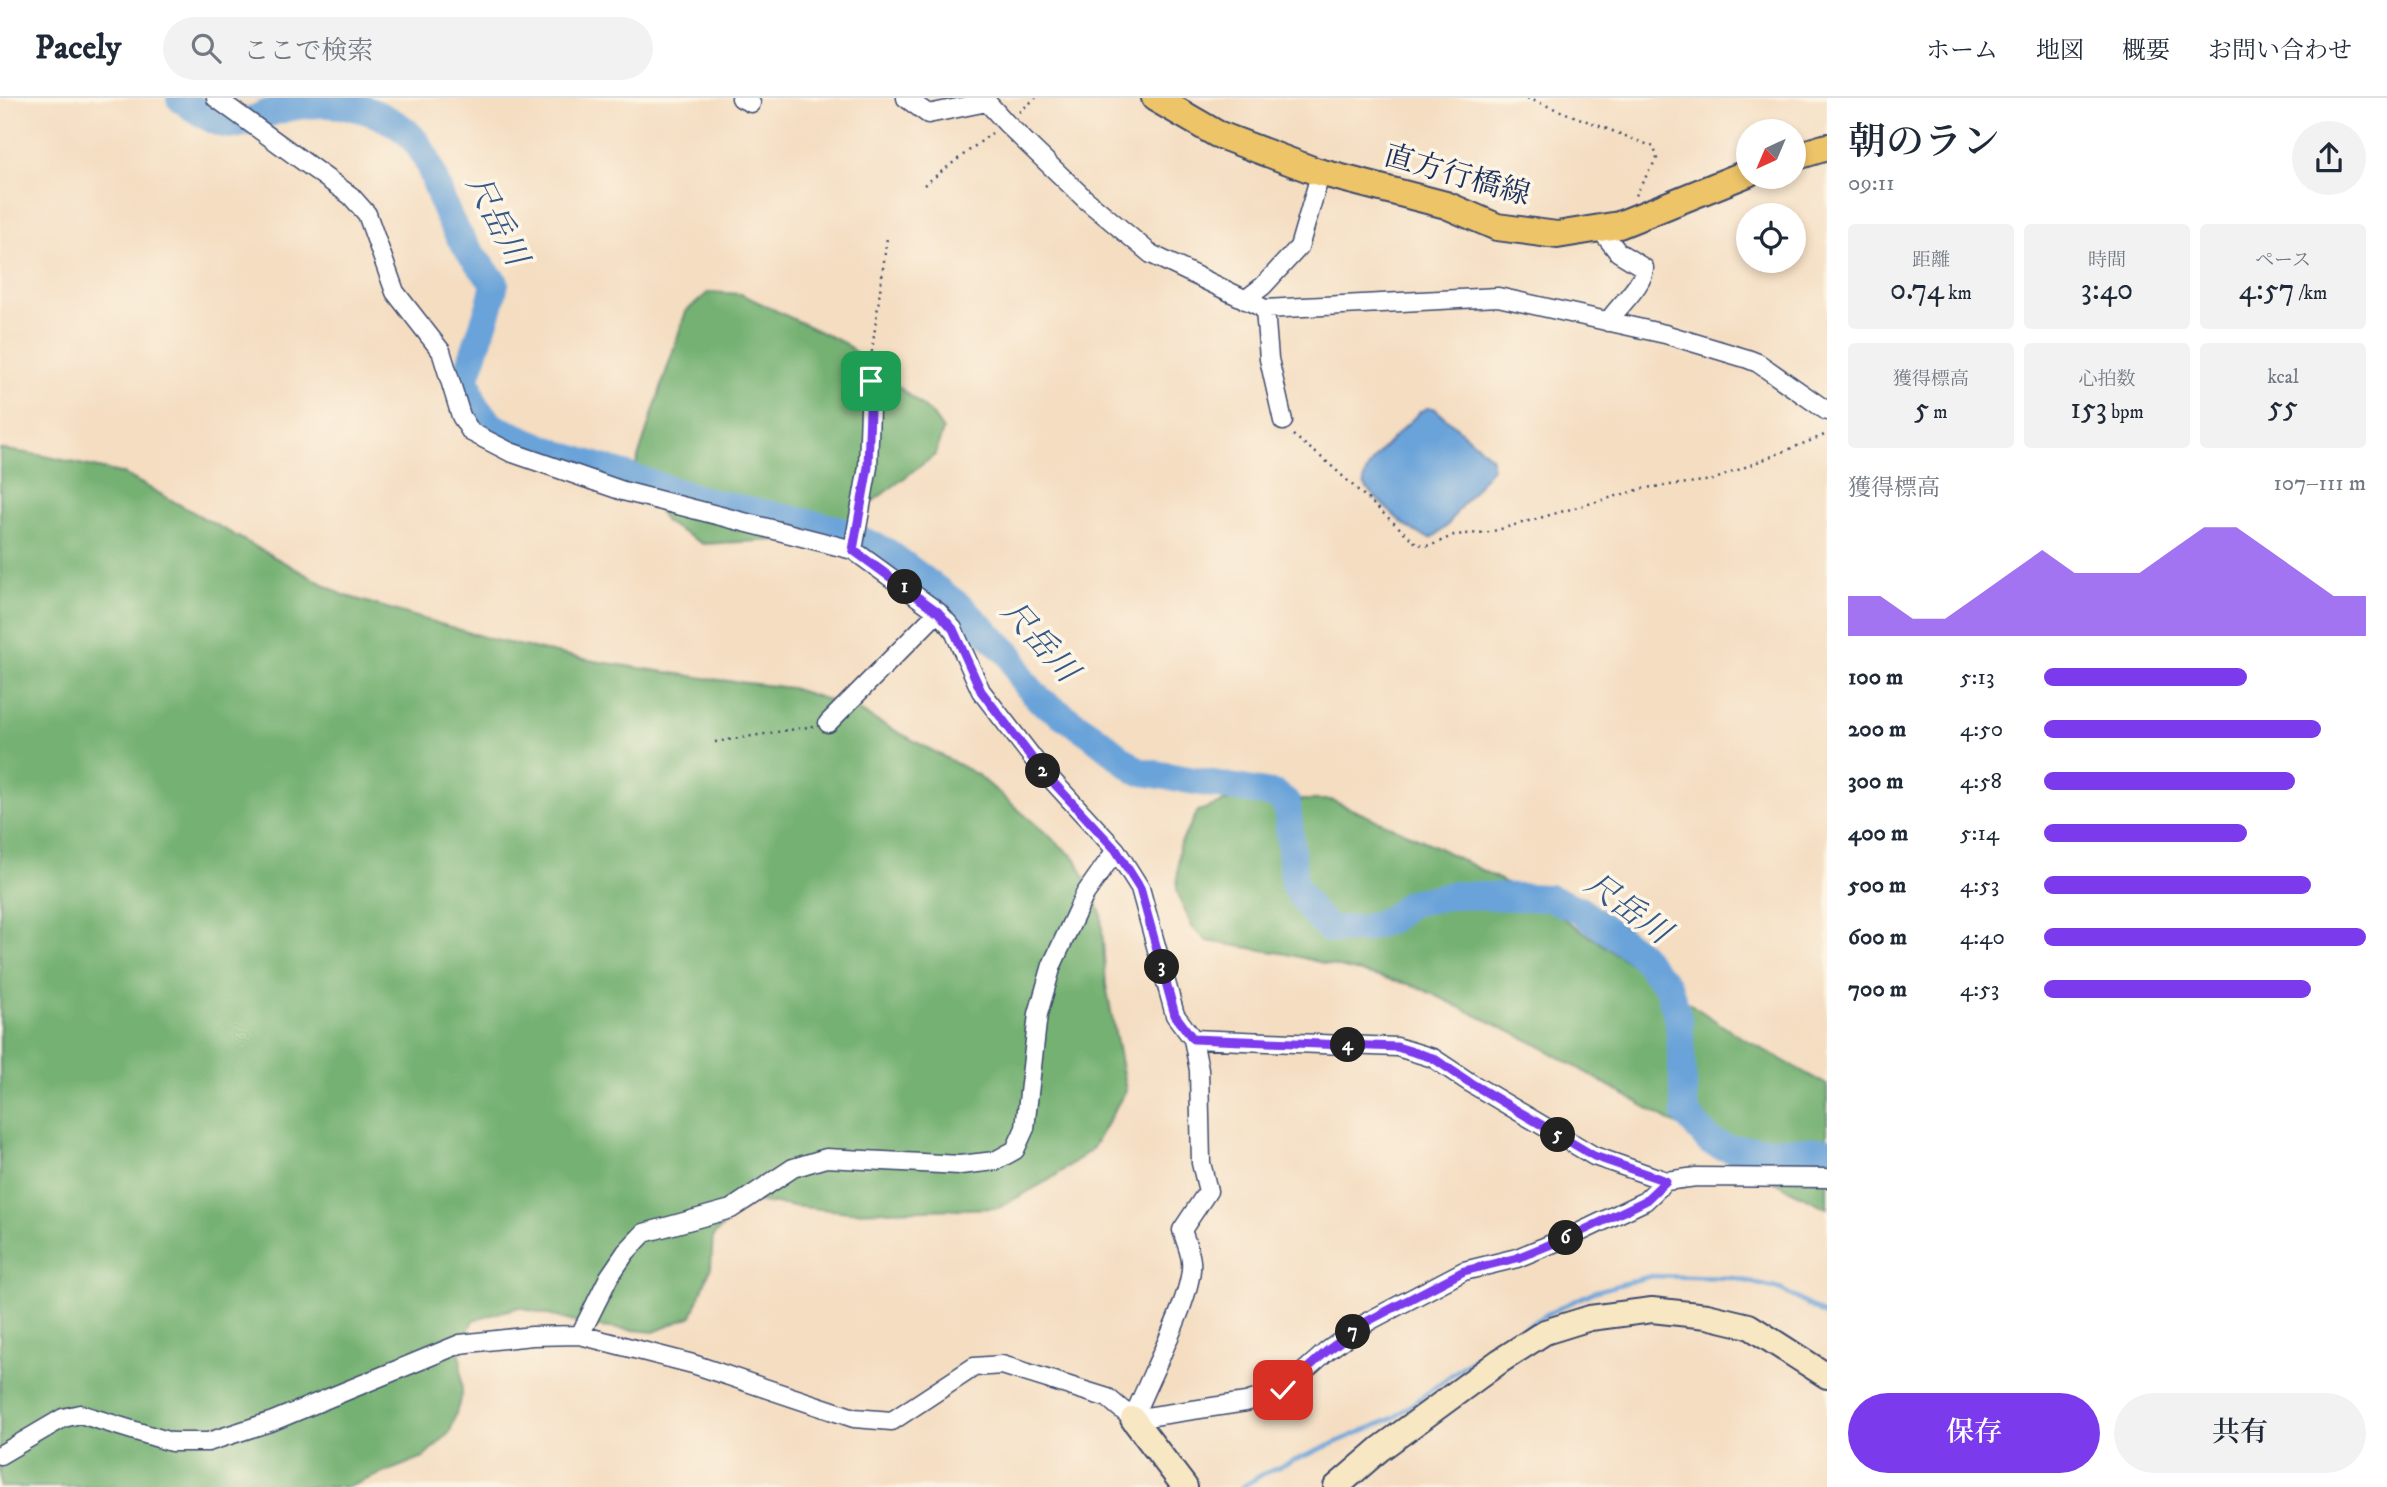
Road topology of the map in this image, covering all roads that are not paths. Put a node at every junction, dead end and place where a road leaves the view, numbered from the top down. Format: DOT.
graph roads {
  1 [pos="216,98"];
  2 [pos="906,98"];
  3 [pos="1155,98"];
  4 [pos="1827,146"];
  5 [pos="1806,154"];
  6 [pos="1321,172"];
  7 [pos="1736,178"];
  8 [pos="1599,228"];
  9 [pos="1245,300"];
  10 [pos="1265,309"];
  11 [pos="1608,322"];
  12 [pos="870,377"];
  13 [pos="1827,411"];
  14 [pos="1283,421"];
  15 [pos="853,550"];
  16 [pos="938,612"];
  17 [pos="823,724"];
  18 [pos="1116,850"];
  19 [pos="1193,1039"];
  20 [pos="1827,1178"];
  21 [pos="1666,1181"];
  22 [pos="580,1335"];
  23 [pos="1827,1376"];
  24 [pos="1133,1419"];
  25 [pos="0,1455"];
  26 [pos="1185,1487"];
  27 [pos="1336,1487"];
  1 -- 15 [label="street"];
  2 -- 9 [label="street"];
  3 -- 6 [label="main road, 直方行橋線"];
  4 -- 5 [label="main road"];
  6 -- 8 [label="main road, 直方行橋線"];
  6 -- 9 [label="street"];
  7 -- 8 [label="main road, 直方行橋線"];
  8 -- 11 [label="street"];
  9 -- 10 [label="street"];
  10 -- 11 [label="street"];
  10 -- 14 [label="street"];
  11 -- 13 [label="street"];
  12 -- 15 [label="street"];
  15 -- 16 [label="street"];
  16 -- 17 [label="street"];
  16 -- 18 [label="street"];
  18 -- 19 [label="street"];
  18 -- 22 [label="street"];
  19 -- 21 [label="street"];
  19 -- 24 [label="street"];
  20 -- 21 [label="street"];
  21 -- 24 [label="street"];
  22 -- 24 [label="street"];
  22 -- 25 [label="street"];
  23 -- 27 [label="street"];
  24 -- 26 [label="street"];
}
